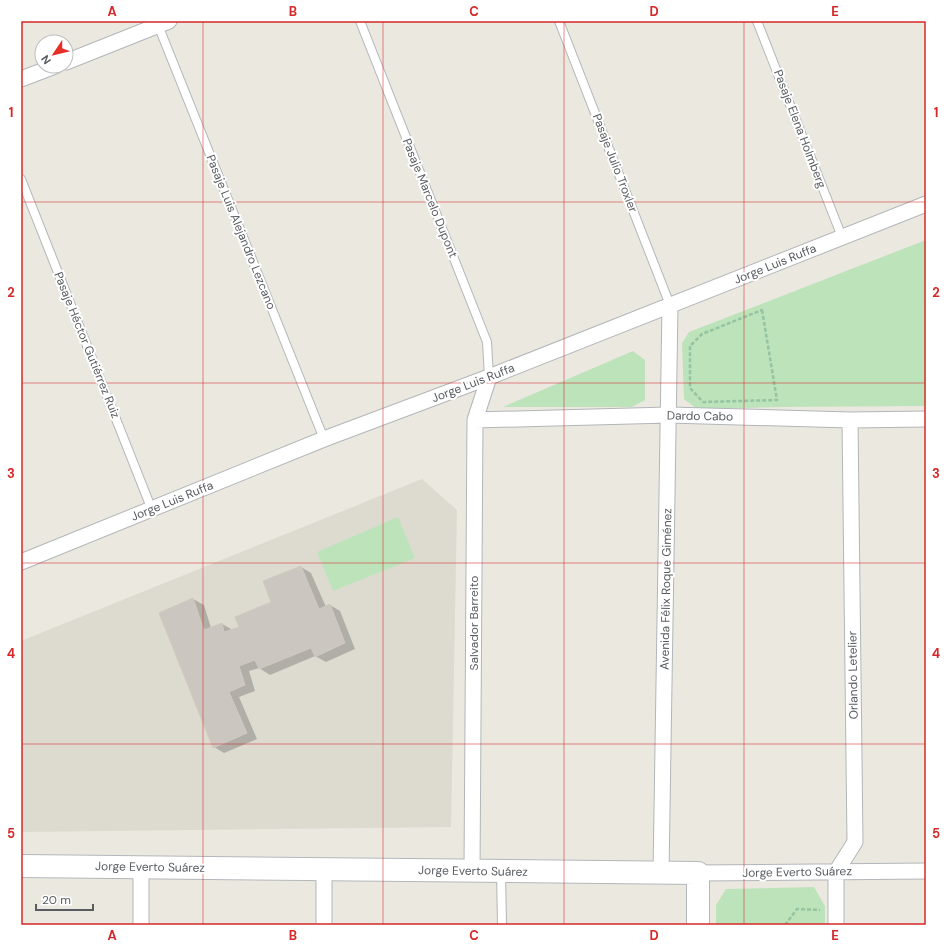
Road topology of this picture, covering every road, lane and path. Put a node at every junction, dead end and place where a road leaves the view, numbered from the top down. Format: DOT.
graph roads {
  1 [pos="360,21"];
  2 [pos="559,21"];
  3 [pos="758,21"];
  4 [pos="163,23"];
  5 [pos="74,59"];
  6 [pos="34,74"];
  7 [pos="21,79"];
  8 [pos="21,179"];
  9 [pos="926,204"];
  10 [pos="842,237"];
  11 [pos="670,305"];
  12 [pos="489,377"];
  13 [pos="777,400"];
  14 [pos="669,414"];
  15 [pos="926,419"];
  16 [pos="475,420"];
  17 [pos="850,420"];
  18 [pos="324,439"];
  19 [pos="152,510"];
  20 [pos="21,562"];
  21 [pos="21,866"];
  22 [pos="141,867"];
  23 [pos="324,869"];
  24 [pos="472,871"];
  25 [pos="501,871"];
  26 [pos="926,871"];
  27 [pos="836,872"];
  28 [pos="661,873"];
  29 [pos="698,873"];
  30 [pos="825,910"];
  31 [pos="141,925"];
  32 [pos="324,925"];
  33 [pos="502,925"];
  34 [pos="698,925"];
  35 [pos="785,925"];
  36 [pos="836,925"];
  1 -- 12 [label="lane, Pasaje Marcelo Dupont"];
  2 -- 11 [label="lane, Pasaje Julio Troxler"];
  3 -- 10 [label="lane, Pasaje Elena Holmberg"];
  4 -- 5 [label="street"];
  4 -- 18 [label="lane, Pasaje Luis Alejandro Lezcano"];
  6 -- 7 [label="street"];
  8 -- 19 [label="lane, Pasaje Héctor Gutiérrez Ruiz"];
  9 -- 10 [label="street, Jorge Luis Ruffa"];
  10 -- 11 [label="street, Jorge Luis Ruffa"];
  11 -- 12 [label="street, Jorge Luis Ruffa"];
  11 -- 14 [label="street, Avenida Félix Roque Giménez"];
  12 -- 16 [label="street, Salvador Barreito"];
  12 -- 18 [label="street, Jorge Luis Ruffa"];
  13 -- 13 [label="path"];
  14 -- 16 [label="street, Dardo Cabo"];
  14 -- 17 [label="street, Dardo Cabo"];
  14 -- 28 [label="street, Avenida Félix Roque Giménez"];
  15 -- 17 [label="street, Dardo Cabo"];
  16 -- 24 [label="street, Salvador Barreito"];
  17 -- 27 [label="street, Orlando Letelier"];
  18 -- 19 [label="street, Jorge Luis Ruffa"];
  19 -- 20 [label="street, Jorge Luis Ruffa"];
  21 -- 22 [label="street, Jorge Everto Suárez"];
  22 -- 23 [label="street, Jorge Everto Suárez"];
  22 -- 31 [label="street"];
  23 -- 24 [label="street, Jorge Everto Suárez"];
  23 -- 32 [label="street"];
  24 -- 25 [label="street, Jorge Everto Suárez"];
  25 -- 28 [label="street, Jorge Everto Suárez"];
  25 -- 33 [label="lane"];
  26 -- 27 [label="street, Jorge Everto Suárez"];
  27 -- 29 [label="street, Jorge Everto Suárez"];
  27 -- 36 [label="street"];
  28 -- 29 [label="street, Jorge Everto Suárez"];
  29 -- 34 [label="street"];
  30 -- 35 [label="path"];
}
